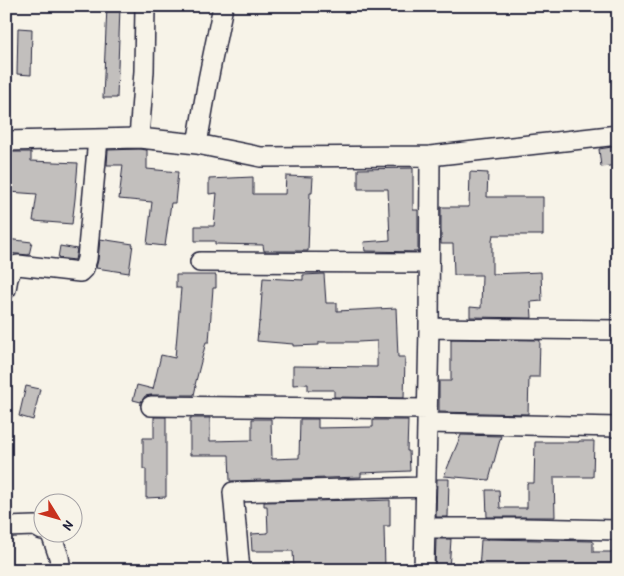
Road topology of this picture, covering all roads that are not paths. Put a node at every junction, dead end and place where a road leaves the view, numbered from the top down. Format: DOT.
graph roads {
  1 [pos="145,6"];
  2 [pos="222,6"];
  3 [pos="618,135"];
  4 [pos="139,138"];
  5 [pos="98,139"];
  6 [pos="6,141"];
  7 [pos="197,144"];
  8 [pos="430,156"];
  9 [pos="200,262"];
  10 [pos="429,263"];
  11 [pos="6,289"];
  12 [pos="429,328"];
  13 [pos="618,330"];
  14 [pos="151,406"];
  15 [pos="427,416"];
  16 [pos="618,427"];
  17 [pos="426,487"];
  18 [pos="32,526"];
  19 [pos="6,527"];
  20 [pos="425,528"];
  21 [pos="618,530"];
  22 [pos="54,544"];
  23 [pos="61,570"];
  24 [pos="240,570"];
  25 [pos="424,570"];
  1 -- 4 [label="street"];
  2 -- 7 [label="street"];
  3 -- 8 [label="street"];
  4 -- 5 [label="street"];
  4 -- 7 [label="street"];
  5 -- 6 [label="street"];
  5 -- 11 [label="street"];
  7 -- 8 [label="street"];
  8 -- 10 [label="street"];
  9 -- 10 [label="street"];
  10 -- 12 [label="street"];
  12 -- 13 [label="street"];
  12 -- 15 [label="street"];
  14 -- 15 [label="street"];
  15 -- 16 [label="street"];
  15 -- 17 [label="street"];
  17 -- 20 [label="street"];
  17 -- 24 [label="street"];
  18 -- 19 [label="street"];
  20 -- 21 [label="street"];
  20 -- 25 [label="street"];
  22 -- 23 [label="street"];
}
